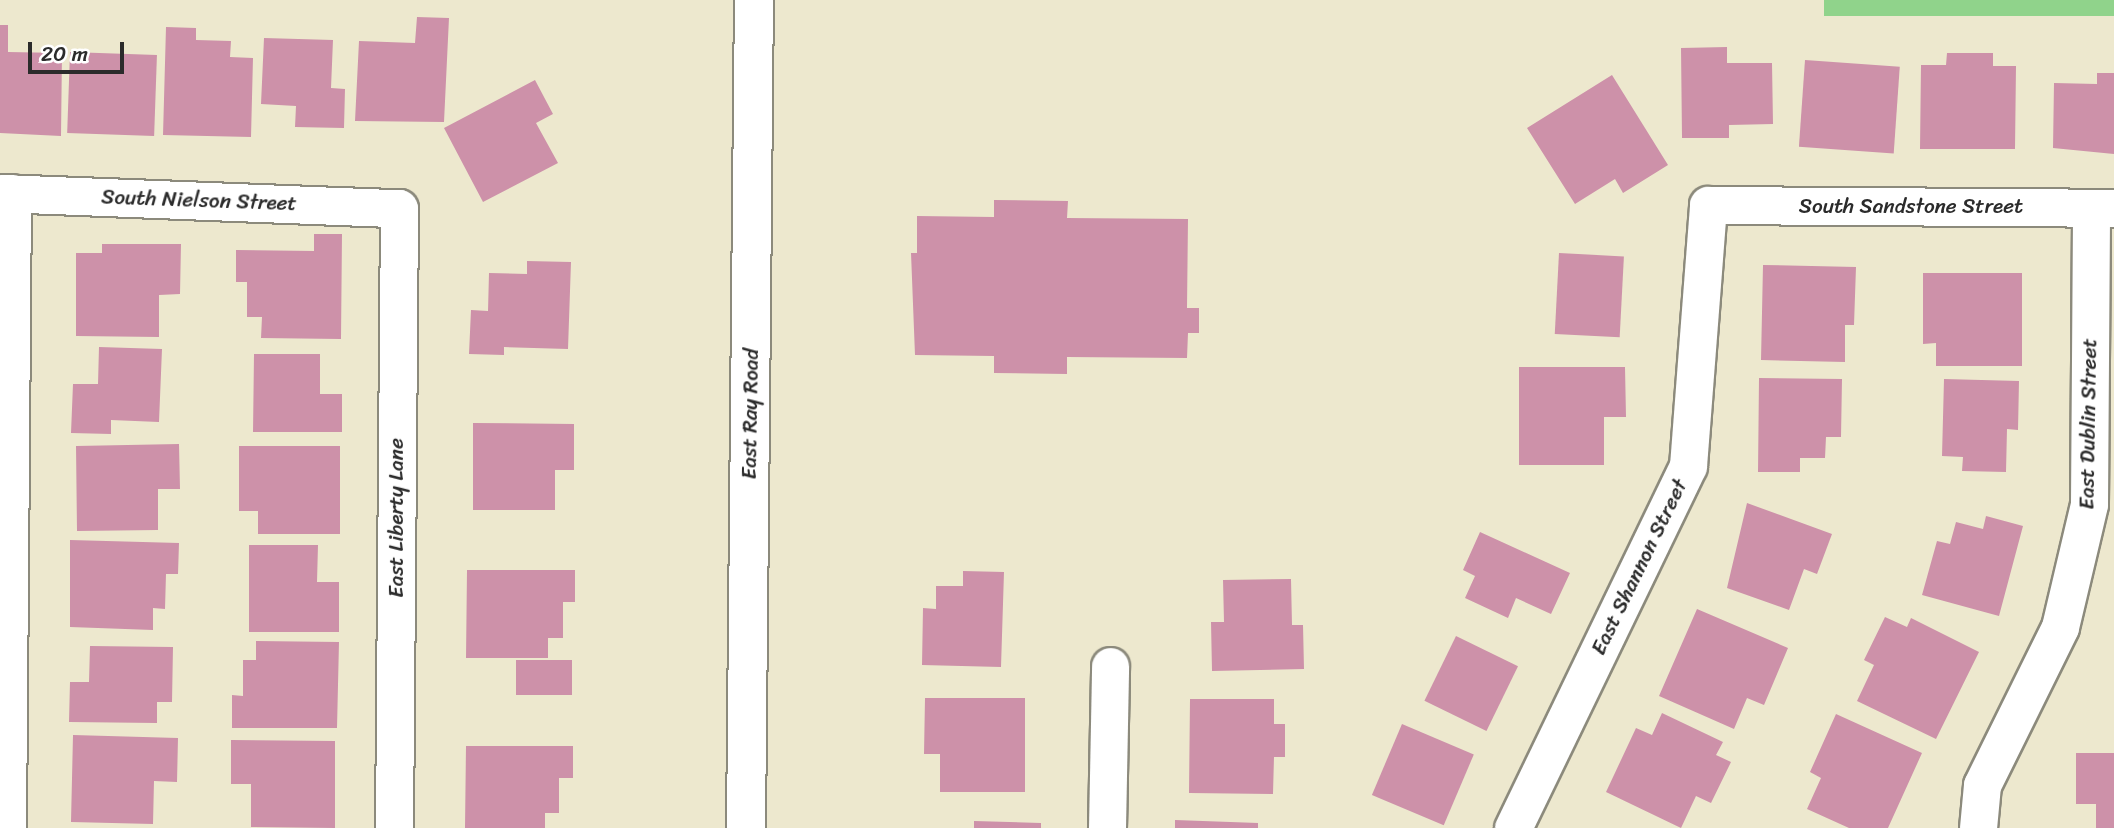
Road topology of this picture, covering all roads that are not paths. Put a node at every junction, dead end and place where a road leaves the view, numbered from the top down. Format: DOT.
graph roads {
  1 [pos="754,0"];
  2 [pos="6,193"];
  3 [pos="1708,205"];
  4 [pos="399,208"];
  5 [pos="2102,208"];
  6 [pos="1110,666"];
  7 [pos="7,828"];
  8 [pos="394,828"];
  9 [pos="746,828"];
  10 [pos="1107,828"];
  11 [pos="1513,828"];
  12 [pos="1978,828"];
  1 -- 9 [label="main road, East Ray Road"];
  2 -- 4 [label="street, South Nielson Street"];
  2 -- 7 [label="street"];
  3 -- 5 [label="street, South Sandstone Street"];
  3 -- 11 [label="street, East Shannon Street"];
  4 -- 8 [label="street, East Liberty Lane"];
  5 -- 12 [label="street, East Dublin Street"];
  6 -- 10 [label="street"];
}
